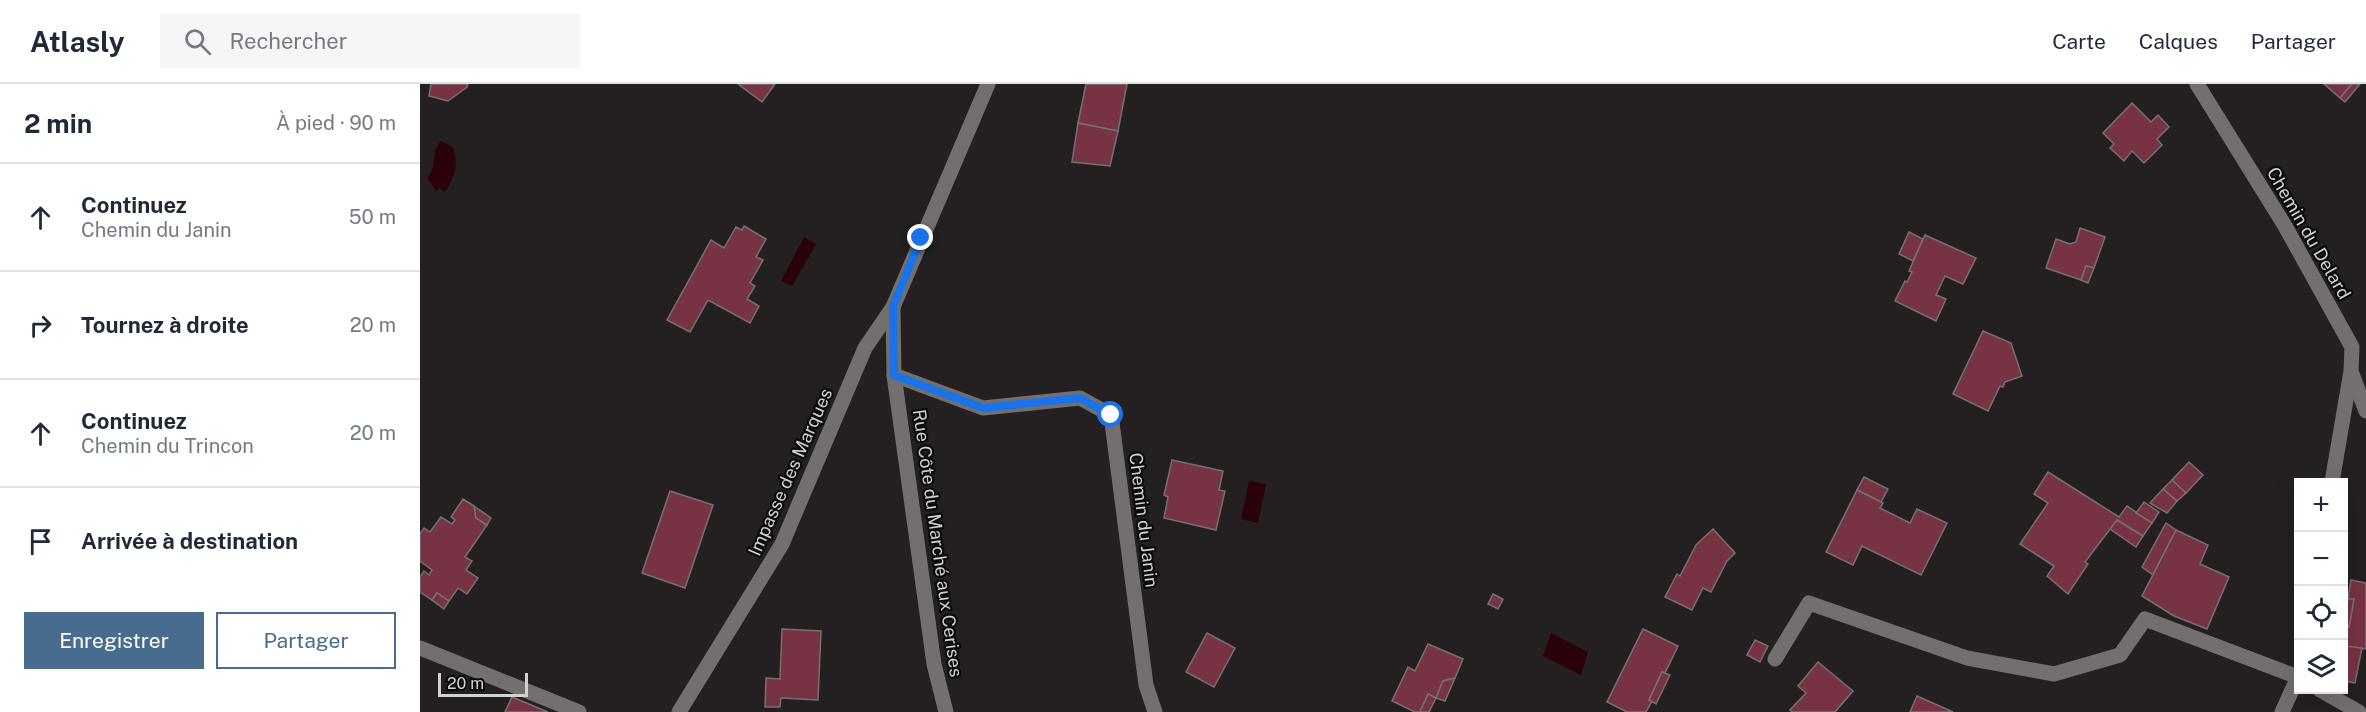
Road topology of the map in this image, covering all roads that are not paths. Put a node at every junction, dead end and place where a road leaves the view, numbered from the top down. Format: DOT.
graph roads {
  1 [pos="988,84"];
  2 [pos="2198,84"];
  3 [pos="893,307"];
  4 [pos="2351,371"];
  5 [pos="894,375"];
  6 [pos="2366,411"];
  7 [pos="2333,478"];
  8 [pos="420,648"];
  9 [pos="1775,659"];
  10 [pos="2294,675"];
  11 [pos="2294,686"];
  12 [pos="2326,694"];
  13 [pos="579,712"];
  14 [pos="679,712"];
  15 [pos="946,712"];
  16 [pos="1155,712"];
  17 [pos="2282,712"];
  18 [pos="2359,712"];
  1 -- 3 [label="street"];
  2 -- 4 [label="street, Chemin du Delard"];
  3 -- 5 [label="street, Rue Côte du Marché aux Cerises"];
  3 -- 14 [label="street, Impasse des Marques"];
  4 -- 6 [label="street"];
  4 -- 7 [label="street, Chemin du Delard"];
  5 -- 15 [label="street, Rue Côte du Marché aux Cerises"];
  5 -- 16 [label="street, Chemin du Janin"];
  8 -- 13 [label="street"];
  9 -- 10 [label="street"];
  11 -- 17 [label="street"];
  12 -- 18 [label="street"];
}
